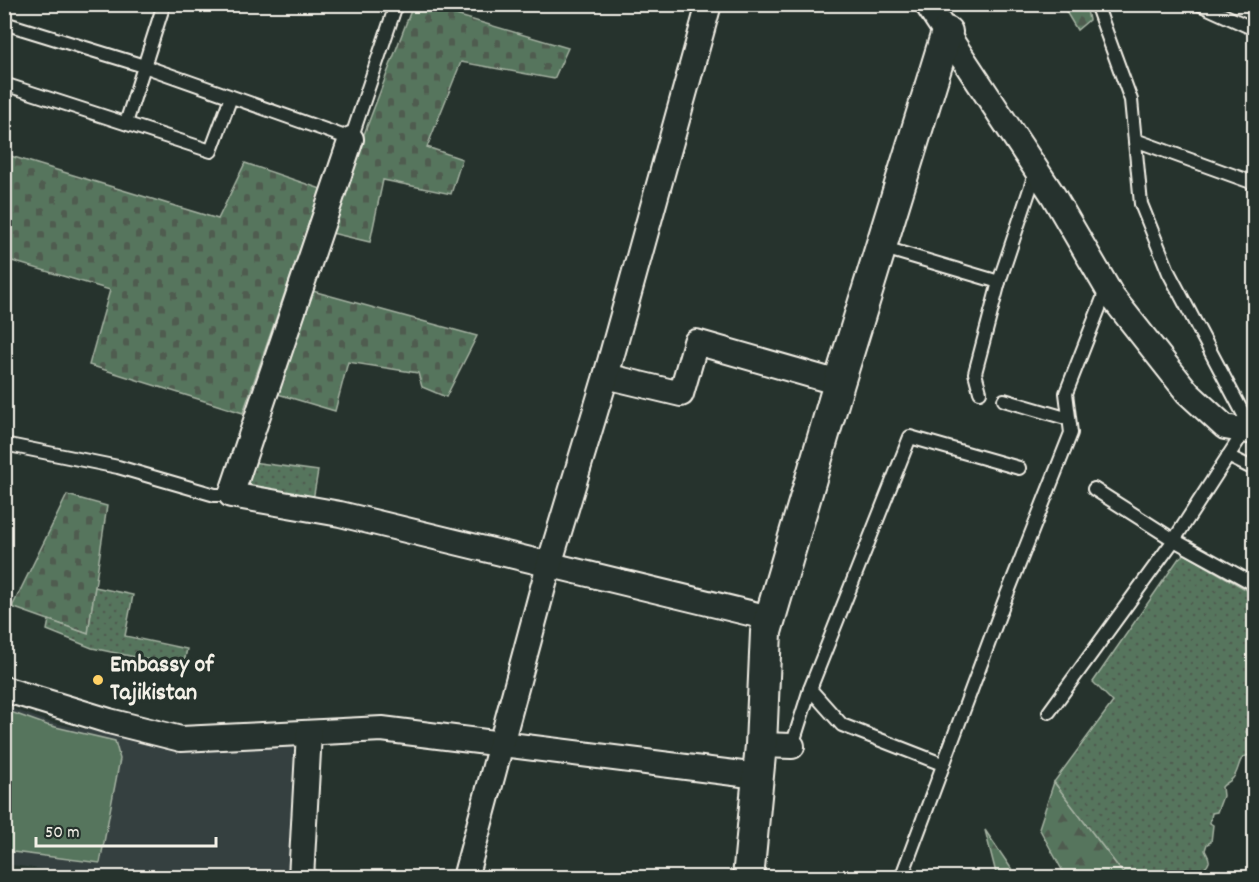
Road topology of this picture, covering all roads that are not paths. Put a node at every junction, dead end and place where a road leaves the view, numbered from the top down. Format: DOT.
graph roads {
  1 [pos="164,4"];
  2 [pos="387,4"];
  3 [pos="709,4"];
  4 [pos="927,4"];
  5 [pos="1096,4"];
  6 [pos="1199,4"];
  7 [pos="4,23"];
  8 [pos="1254,29"];
  9 [pos="946,32"];
  10 [pos="144,66"];
  11 [pos="4,84"];
  12 [pos="231,97"];
  13 [pos="126,123"];
  14 [pos="351,140"];
  15 [pos="1135,140"];
  16 [pos="1036,170"];
  17 [pos="1254,183"];
  18 [pos="881,247"];
  19 [pos="999,282"];
  20 [pos="1107,287"];
  21 [pos="606,376"];
  22 [pos="839,383"];
  23 [pos="980,392"];
  24 [pos="1004,400"];
  25 [pos="1069,419"];
  26 [pos="1250,431"];
  27 [pos="4,444"];
  28 [pos="1228,456"];
  29 [pos="1019,468"];
  30 [pos="1254,469"];
  31 [pos="1094,489"];
  32 [pos="231,495"];
  33 [pos="1174,540"];
  34 [pos="549,565"];
  35 [pos="1254,584"];
  36 [pos="770,618"];
  37 [pos="4,689"];
  38 [pos="810,689"];
  39 [pos="1049,712"];
  40 [pos="309,733"];
  41 [pos="501,743"];
  42 [pos="761,745"];
  43 [pos="792,746"];
  44 [pos="942,764"];
  45 [pos="758,776"];
  46 [pos="301,878"];
  47 [pos="465,878"];
  48 [pos="748,878"];
  49 [pos="901,878"];
  1 -- 10 [label="lane"];
  2 -- 14 [label="lane"];
  3 -- 21 [label="street"];
  4 -- 9 [label="street"];
  5 -- 15 [label="lane"];
  6 -- 8 [label="lane"];
  7 -- 10 [label="lane"];
  9 -- 16 [label="street"];
  9 -- 18 [label="street"];
  10 -- 12 [label="lane"];
  10 -- 13 [label="lane"];
  11 -- 13 [label="lane"];
  12 -- 13 [label="lane"];
  12 -- 14 [label="lane"];
  14 -- 32 [label="street"];
  15 -- 17 [label="lane"];
  15 -- 26 [label="lane"];
  16 -- 19 [label="lane"];
  16 -- 20 [label="street"];
  18 -- 19 [label="lane"];
  18 -- 22 [label="street"];
  19 -- 23 [label="lane"];
  20 -- 25 [label="lane"];
  20 -- 26 [label="street"];
  21 -- 22 [label="street"];
  21 -- 34 [label="street"];
  22 -- 36 [label="street"];
  24 -- 25 [label="lane"];
  25 -- 44 [label="lane"];
  26 -- 28 [label="lane"];
  27 -- 32 [label="lane"];
  28 -- 30 [label="lane"];
  28 -- 33 [label="lane"];
  29 -- 38 [label="lane"];
  31 -- 33 [label="lane"];
  32 -- 34 [label="street"];
  33 -- 35 [label="lane"];
  33 -- 39 [label="lane"];
  34 -- 36 [label="street"];
  34 -- 41 [label="street"];
  36 -- 42 [label="street"];
  37 -- 40 [label="street"];
  38 -- 43 [label="lane"];
  38 -- 44 [label="lane"];
  40 -- 41 [label="street"];
  40 -- 46 [label="street"];
  41 -- 45 [label="street"];
  41 -- 47 [label="street"];
  42 -- 43 [label="street"];
  42 -- 45 [label="street"];
  44 -- 49 [label="lane"];
  45 -- 48 [label="street"];
}
